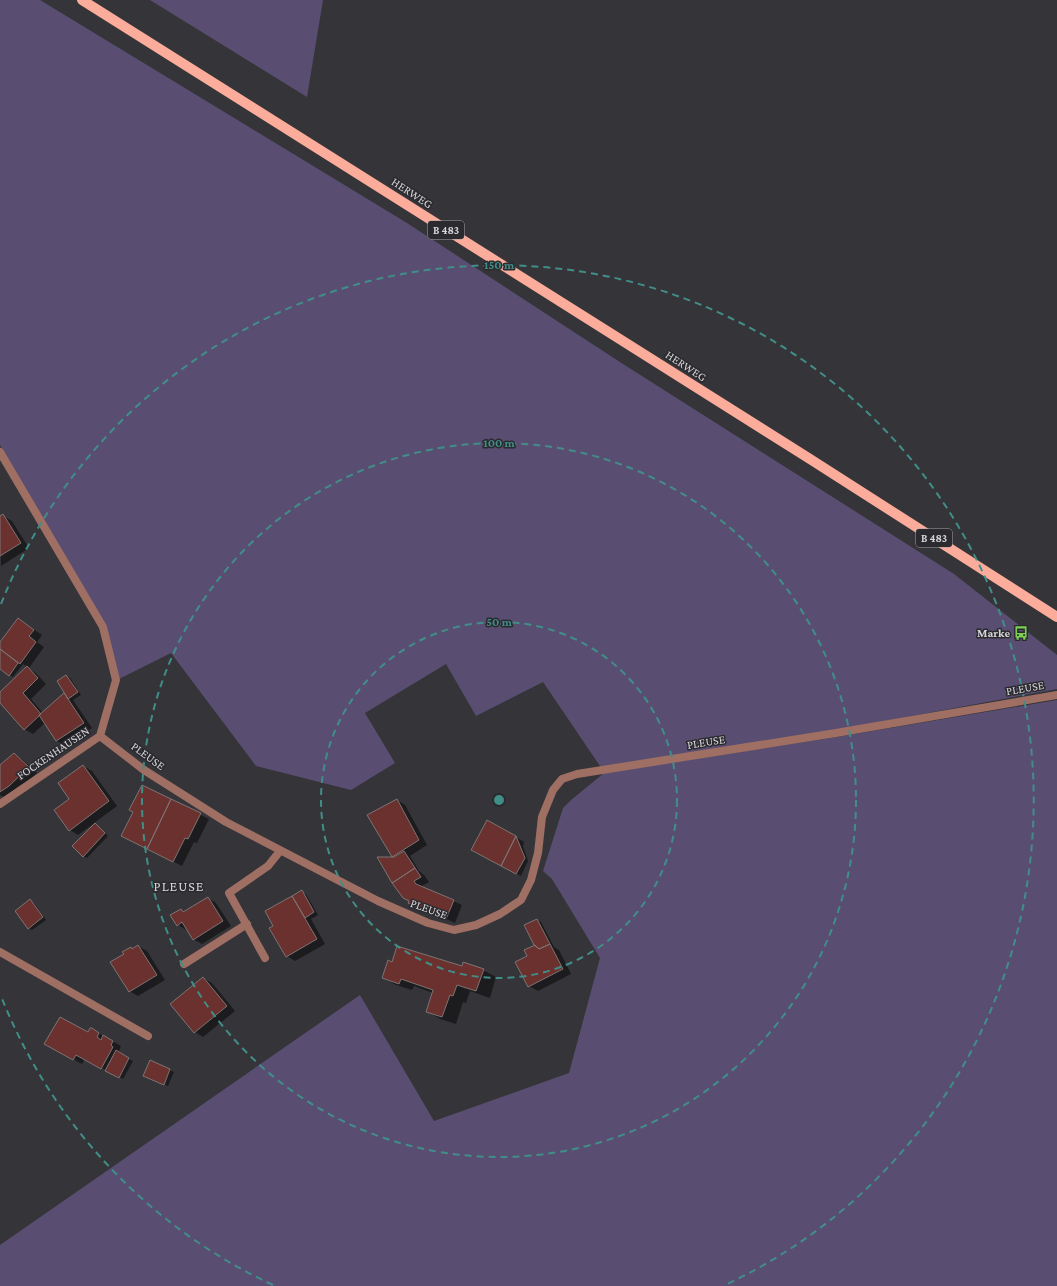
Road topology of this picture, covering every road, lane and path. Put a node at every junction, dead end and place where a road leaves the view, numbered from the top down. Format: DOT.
graph roads {
  1 [pos="82,0"];
  2 [pos="0,452"];
  3 [pos="1057,617"];
  4 [pos="1057,695"];
  5 [pos="100,736"];
  6 [pos="0,804"];
  7 [pos="280,851"];
  8 [pos="247,924"];
  9 [pos="0,952"];
  10 [pos="265,958"];
  11 [pos="184,964"];
  12 [pos="148,1036"];
  1 -- 3 [label="main road, HERWEG / B 483"];
  2 -- 5 [label="street"];
  4 -- 7 [label="street, PLEUSE"];
  5 -- 6 [label="street, FOCKENHAUSEN"];
  5 -- 7 [label="street, PLEUSE"];
  7 -- 8 [label="street"];
  8 -- 10 [label="street"];
  8 -- 11 [label="street"];
  9 -- 12 [label="street"];
}
